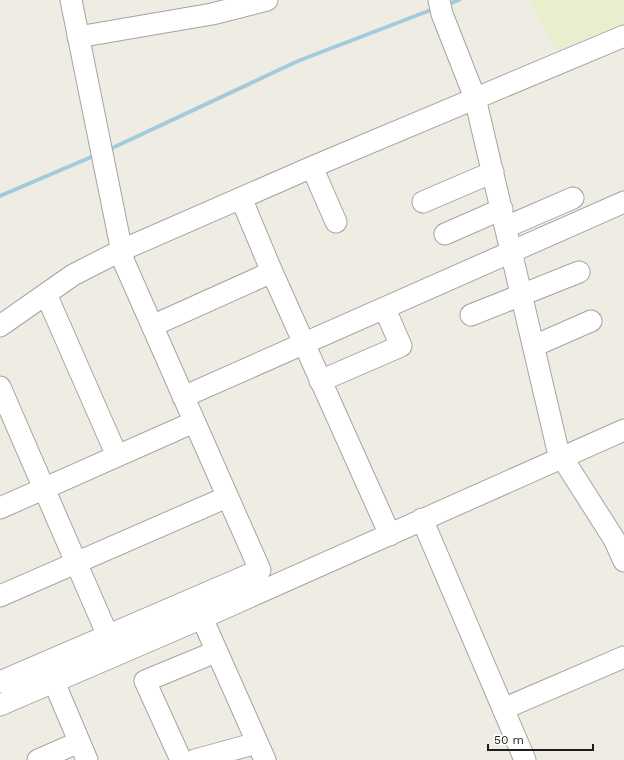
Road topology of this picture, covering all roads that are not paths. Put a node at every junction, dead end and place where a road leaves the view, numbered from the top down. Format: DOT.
graph roads {
  1 [pos="71,0"];
  2 [pos="267,0"];
  3 [pos="439,0"];
  4 [pos="211,7"];
  5 [pos="624,36"];
  6 [pos="78,37"];
  7 [pos="475,98"];
  8 [pos="312,167"];
  9 [pos="493,172"];
  10 [pos="241,198"];
  11 [pos="573,198"];
  12 [pos="422,202"];
  13 [pos="624,202"];
  14 [pos="504,218"];
  15 [pos="336,222"];
  16 [pos="445,234"];
  17 [pos="122,250"];
  18 [pos="512,252"];
  19 [pos="272,272"];
  20 [pos="579,272"];
  21 [pos="46,294"];
  22 [pos="522,295"];
  23 [pos="385,308"];
  24 [pos="471,315"];
  25 [pos="591,321"];
  26 [pos="0,326"];
  27 [pos="152,326"];
  28 [pos="304,344"];
  29 [pos="534,346"];
  30 [pos="320,381"];
  31 [pos="0,387"];
  32 [pos="184,397"];
  33 [pos="194,422"];
  34 [pos="624,430"];
  35 [pos="117,456"];
  36 [pos="562,457"];
  37 [pos="44,488"];
  38 [pos="227,497"];
  39 [pos="0,508"];
  40 [pos="422,519"];
  41 [pos="390,535"];
  42 [pos="624,561"];
  43 [pos="76,562"];
  44 [pos="0,596"];
  45 [pos="202,618"];
  46 [pos="108,636"];
  47 [pos="208,655"];
  48 [pos="624,657"];
  49 [pos="0,682"];
  50 [pos="54,682"];
  51 [pos="0,705"];
  52 [pos="503,709"];
  53 [pos="83,751"];
  54 [pos="261,751"];
  55 [pos="38,760"];
  56 [pos="181,760"];
  57 [pos="195,760"];
  58 [pos="525,760"];
  1 -- 6 [label="street"];
  2 -- 4 [label="street"];
  3 -- 7 [label="street"];
  4 -- 6 [label="street"];
  5 -- 7 [label="street"];
  6 -- 17 [label="street"];
  7 -- 8 [label="street"];
  7 -- 9 [label="street"];
  8 -- 10 [label="street"];
  8 -- 15 [label="street"];
  9 -- 12 [label="street"];
  9 -- 14 [label="street"];
  10 -- 17 [label="street"];
  10 -- 19 [label="street"];
  11 -- 14 [label="street"];
  13 -- 18 [label="street"];
  14 -- 16 [label="street"];
  14 -- 18 [label="street"];
  17 -- 21 [label="street"];
  17 -- 27 [label="street"];
  18 -- 22 [label="street"];
  18 -- 23 [label="street"];
  19 -- 27 [label="street"];
  19 -- 28 [label="street"];
  20 -- 22 [label="street"];
  21 -- 26 [label="street"];
  21 -- 35 [label="street"];
  22 -- 24 [label="street"];
  22 -- 29 [label="street"];
  23 -- 28 [label="street"];
  23 -- 30 [label="street"];
  25 -- 29 [label="street"];
  27 -- 32 [label="street"];
  28 -- 30 [label="street"];
  28 -- 32 [label="street"];
  29 -- 36 [label="street"];
  30 -- 41 [label="street"];
  31 -- 37 [label="street"];
  32 -- 33 [label="street"];
  33 -- 35 [label="street"];
  33 -- 38 [label="street"];
  34 -- 36 [label="street"];
  35 -- 37 [label="street"];
  36 -- 40 [label="street"];
  36 -- 42 [label="street"];
  37 -- 39 [label="street"];
  37 -- 43 [label="street"];
  38 -- 43 [label="street"];
  38 -- 46 [label="street"];
  40 -- 41 [label="street"];
  40 -- 52 [label="street"];
  41 -- 45 [label="street"];
  43 -- 44 [label="street"];
  43 -- 46 [label="street"];
  45 -- 50 [label="street"];
  45 -- 54 [label="street"];
  46 -- 49 [label="street"];
  47 -- 56 [label="street"];
  48 -- 52 [label="street"];
  50 -- 51 [label="street"];
  50 -- 53 [label="street"];
  52 -- 58 [label="street"];
  53 -- 55 [label="street"];
  54 -- 57 [label="street"];
}
